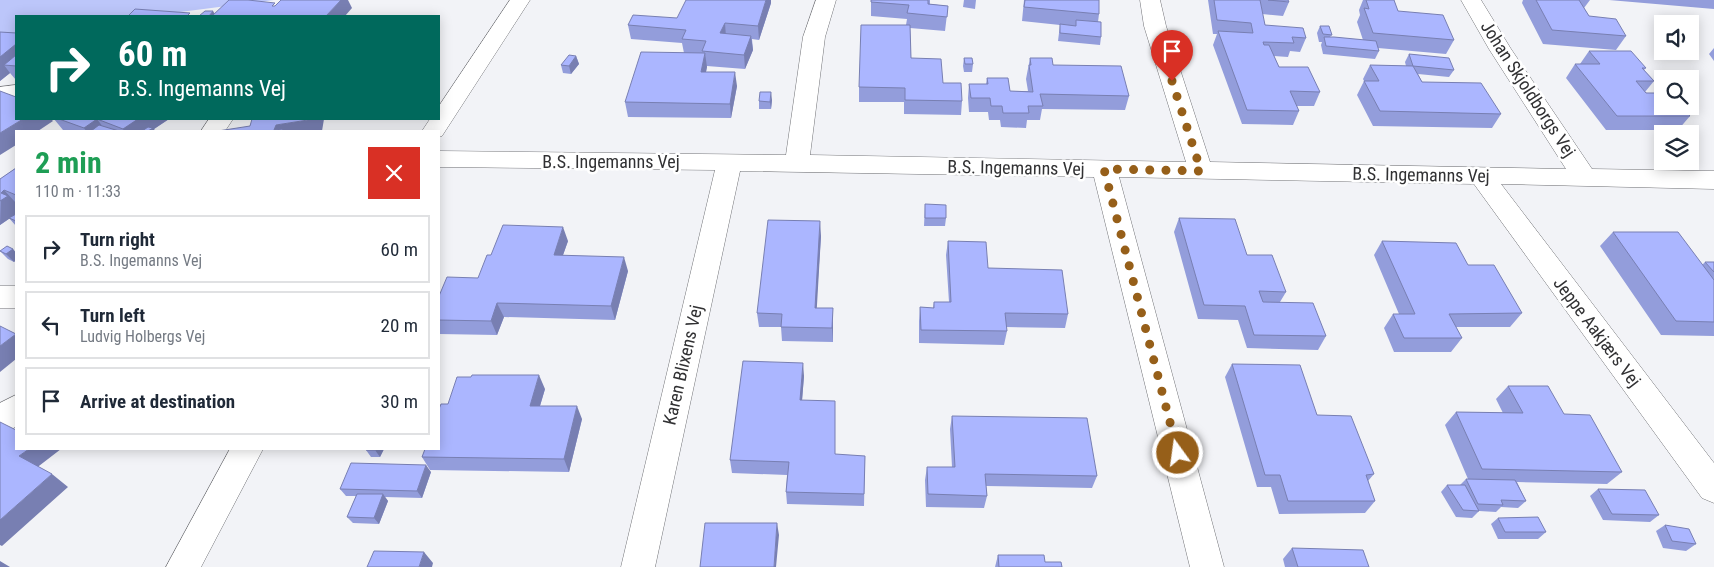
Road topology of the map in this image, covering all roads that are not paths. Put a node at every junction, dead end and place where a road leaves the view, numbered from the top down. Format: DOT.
graph roads {
  1 [pos="520,0"];
  2 [pos="826,0"];
  3 [pos="1150,0"];
  4 [pos="1471,0"];
  5 [pos="15,92"];
  6 [pos="0,94"];
  7 [pos="435,130"];
  8 [pos="440,159"];
  9 [pos="729,163"];
  10 [pos="798,163"];
  11 [pos="1104,169"];
  12 [pos="1201,171"];
  13 [pos="1481,176"];
  14 [pos="1585,178"];
  15 [pos="1714,180"];
  16 [pos="0,297"];
  17 [pos="15,297"];
  18 [pos="15,409"];
  19 [pos="0,421"];
  20 [pos="246,450"];
  21 [pos="1714,488"];
  22 [pos="183,567"];
  23 [pos="638,567"];
  24 [pos="1207,567"];
  1 -- 7 [label="street"];
  2 -- 10 [label="street"];
  3 -- 12 [label="street"];
  4 -- 14 [label="street, Johan Skjoldborgs Vej"];
  5 -- 6 [label="street"];
  8 -- 9 [label="street, B.S. Ingemanns Vej"];
  9 -- 10 [label="street, B.S. Ingemanns Vej"];
  9 -- 23 [label="street, Karen Blixens Vej"];
  10 -- 11 [label="street, B.S. Ingemanns Vej"];
  11 -- 12 [label="street, B.S. Ingemanns Vej"];
  11 -- 24 [label="street"];
  12 -- 13 [label="street, B.S. Ingemanns Vej"];
  13 -- 14 [label="street, B.S. Ingemanns Vej"];
  13 -- 21 [label="street, Jeppe Aakjærs Vej"];
  14 -- 15 [label="street, B.S. Ingemanns Vej"];
  16 -- 17 [label="street"];
  18 -- 19 [label="street"];
  20 -- 22 [label="street"];
}
